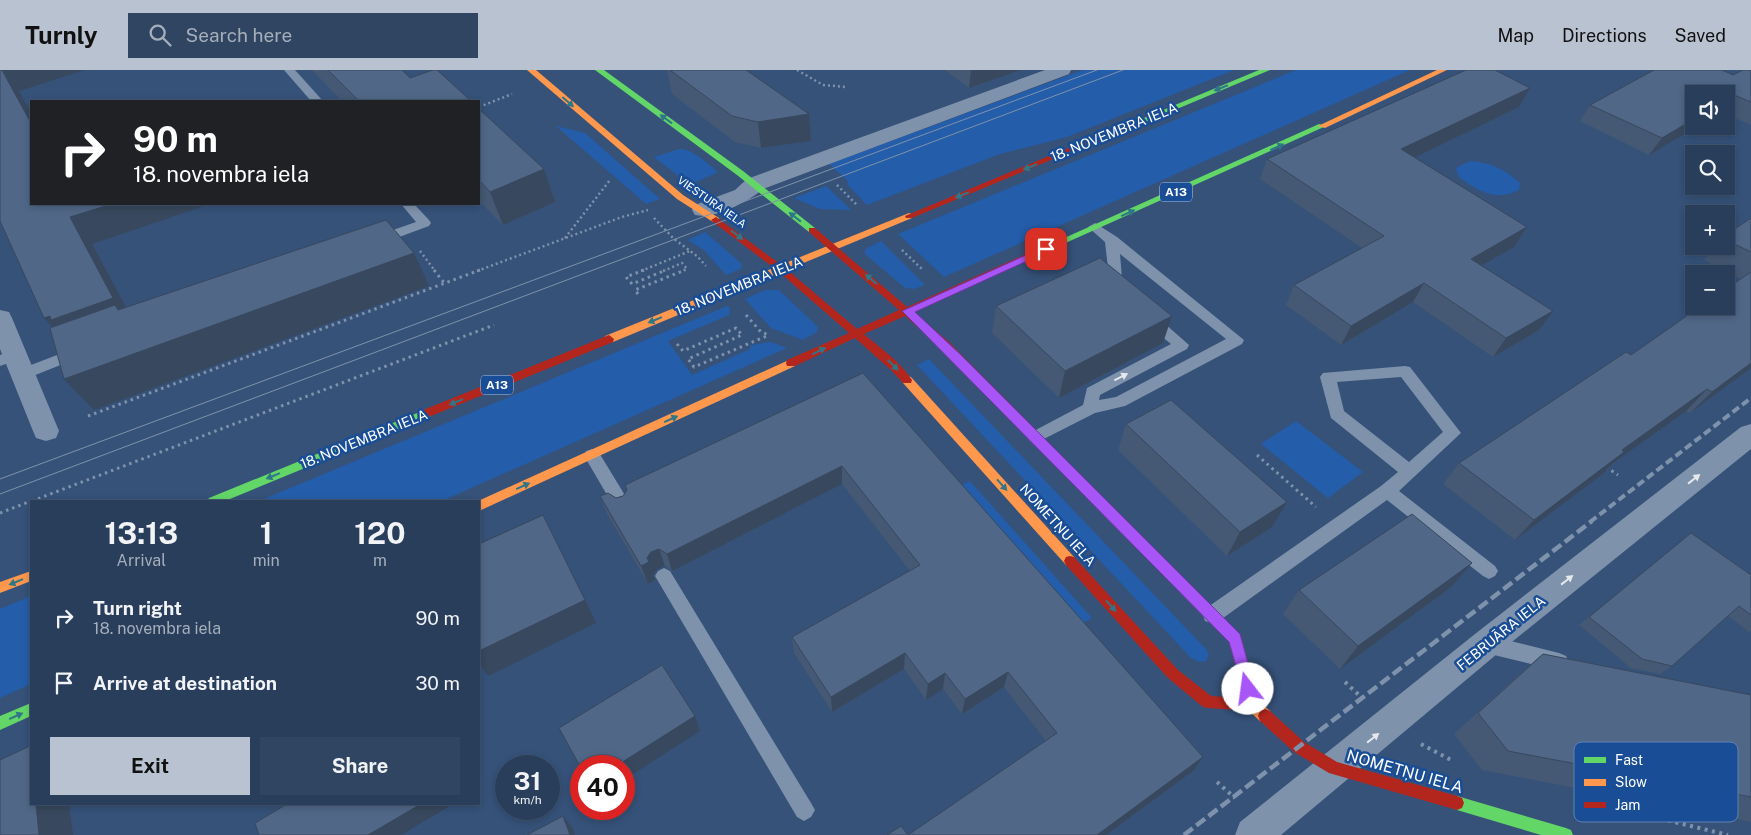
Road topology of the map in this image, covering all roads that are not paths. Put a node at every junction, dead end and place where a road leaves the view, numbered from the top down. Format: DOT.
graph roads {
  1 [pos="289,70"];
  2 [pos="531,70"];
  3 [pos="599,70"];
  4 [pos="1062,70"];
  5 [pos="1266,70"];
  6 [pos="1443,70"];
  7 [pos="316,100"];
  8 [pos="755,184"];
  9 [pos="408,205"];
  10 [pos="703,210"];
  11 [pos="1095,228"];
  12 [pos="1112,240"];
  13 [pos="369,244"];
  14 [pos="834,247"];
  15 [pos="781,269"];
  16 [pos="908,311"];
  17 [pos="0,318"];
  18 [pos="857,333"];
  19 [pos="92,347"];
  20 [pos="12,363"];
  21 [pos="1091,408"];
  22 [pos="46,432"];
  23 [pos="1751,434"];
  24 [pos="1036,437"];
  25 [pos="592,455"];
  26 [pos="1409,471"];
  27 [pos="1387,490"];
  28 [pos="215,500"];
  29 [pos="480,506"];
  30 [pos="623,507"];
  31 [pos="1489,571"];
  32 [pos="30,576"];
  33 [pos="664,576"];
  34 [pos="0,588"];
  35 [pos="1212,615"];
  36 [pos="1486,644"];
  37 [pos="1572,666"];
  38 [pos="1253,705"];
  39 [pos="30,709"];
  40 [pos="0,723"];
  41 [pos="1334,768"];
  42 [pos="804,810"];
  43 [pos="1253,835"];
  44 [pos="1566,835"];
  1 -- 7 [label="lane"];
  2 -- 10 [label="main road, VIESTURA IELA, one-way"];
  8 -- 3 [label="main road, one-way"];
  4 -- 8 [label="street"];
  5 -- 14 [label="main road, 18. NOVEMBRA IELA / A13, one-way"];
  11 -- 6 [label="main road, A13, one-way"];
  8 -- 10 [label="street"];
  14 -- 8 [label="main road, one-way"];
  9 -- 13 [label="lane"];
  10 -- 15 [label="main road, VIESTURA IELA, one-way"];
  11 -- 12 [label="lane"];
  11 -- 16 [label="main road, A13"];
  21 -- 12 [label="lane, one-way"];
  12 -- 21 [label="lane"];
  14 -- 15 [label="main road, 18. NOVEMBRA IELA / A13"];
  16 -- 14 [label="main road, one-way"];
  15 -- 18 [label="main road, VIESTURA IELA"];
  15 -- 28 [label="main road, 18. NOVEMBRA IELA / A13, one-way"];
  16 -- 18 [label="main road, A13"];
  16 -- 24 [label="main road"];
  17 -- 20 [label="street"];
  25 -- 18 [label="main road, A13, one-way"];
  18 -- 38 [label="main road, NOMETŅU IELA, one-way"];
  19 -- 20 [label="lane"];
  20 -- 22 [label="street"];
  21 -- 24 [label="lane"];
  36 -- 23 [label="street, FEBRUĀRA IELA, one-way"];
  24 -- 35 [label="main road"];
  29 -- 25 [label="main road, A13, one-way"];
  25 -- 30 [label="lane"];
  26 -- 26 [label="lane"];
  26 -- 27 [label="lane"];
  27 -- 31 [label="lane"];
  27 -- 35 [label="lane"];
  32 -- 34 [label="main road, one-way"];
  33 -- 42 [label="lane"];
  35 -- 38 [label="main road"];
  36 -- 37 [label="lane"];
  41 -- 36 [label="street, FEBRUĀRA IELA, one-way"];
  38 -- 41 [label="main road, NOMETŅU IELA"];
  40 -- 39 [label="main road, one-way"];
  41 -- 43 [label="street, FEBRUĀRA IELA"];
  41 -- 44 [label="main road, NOMETŅU IELA"];
}
